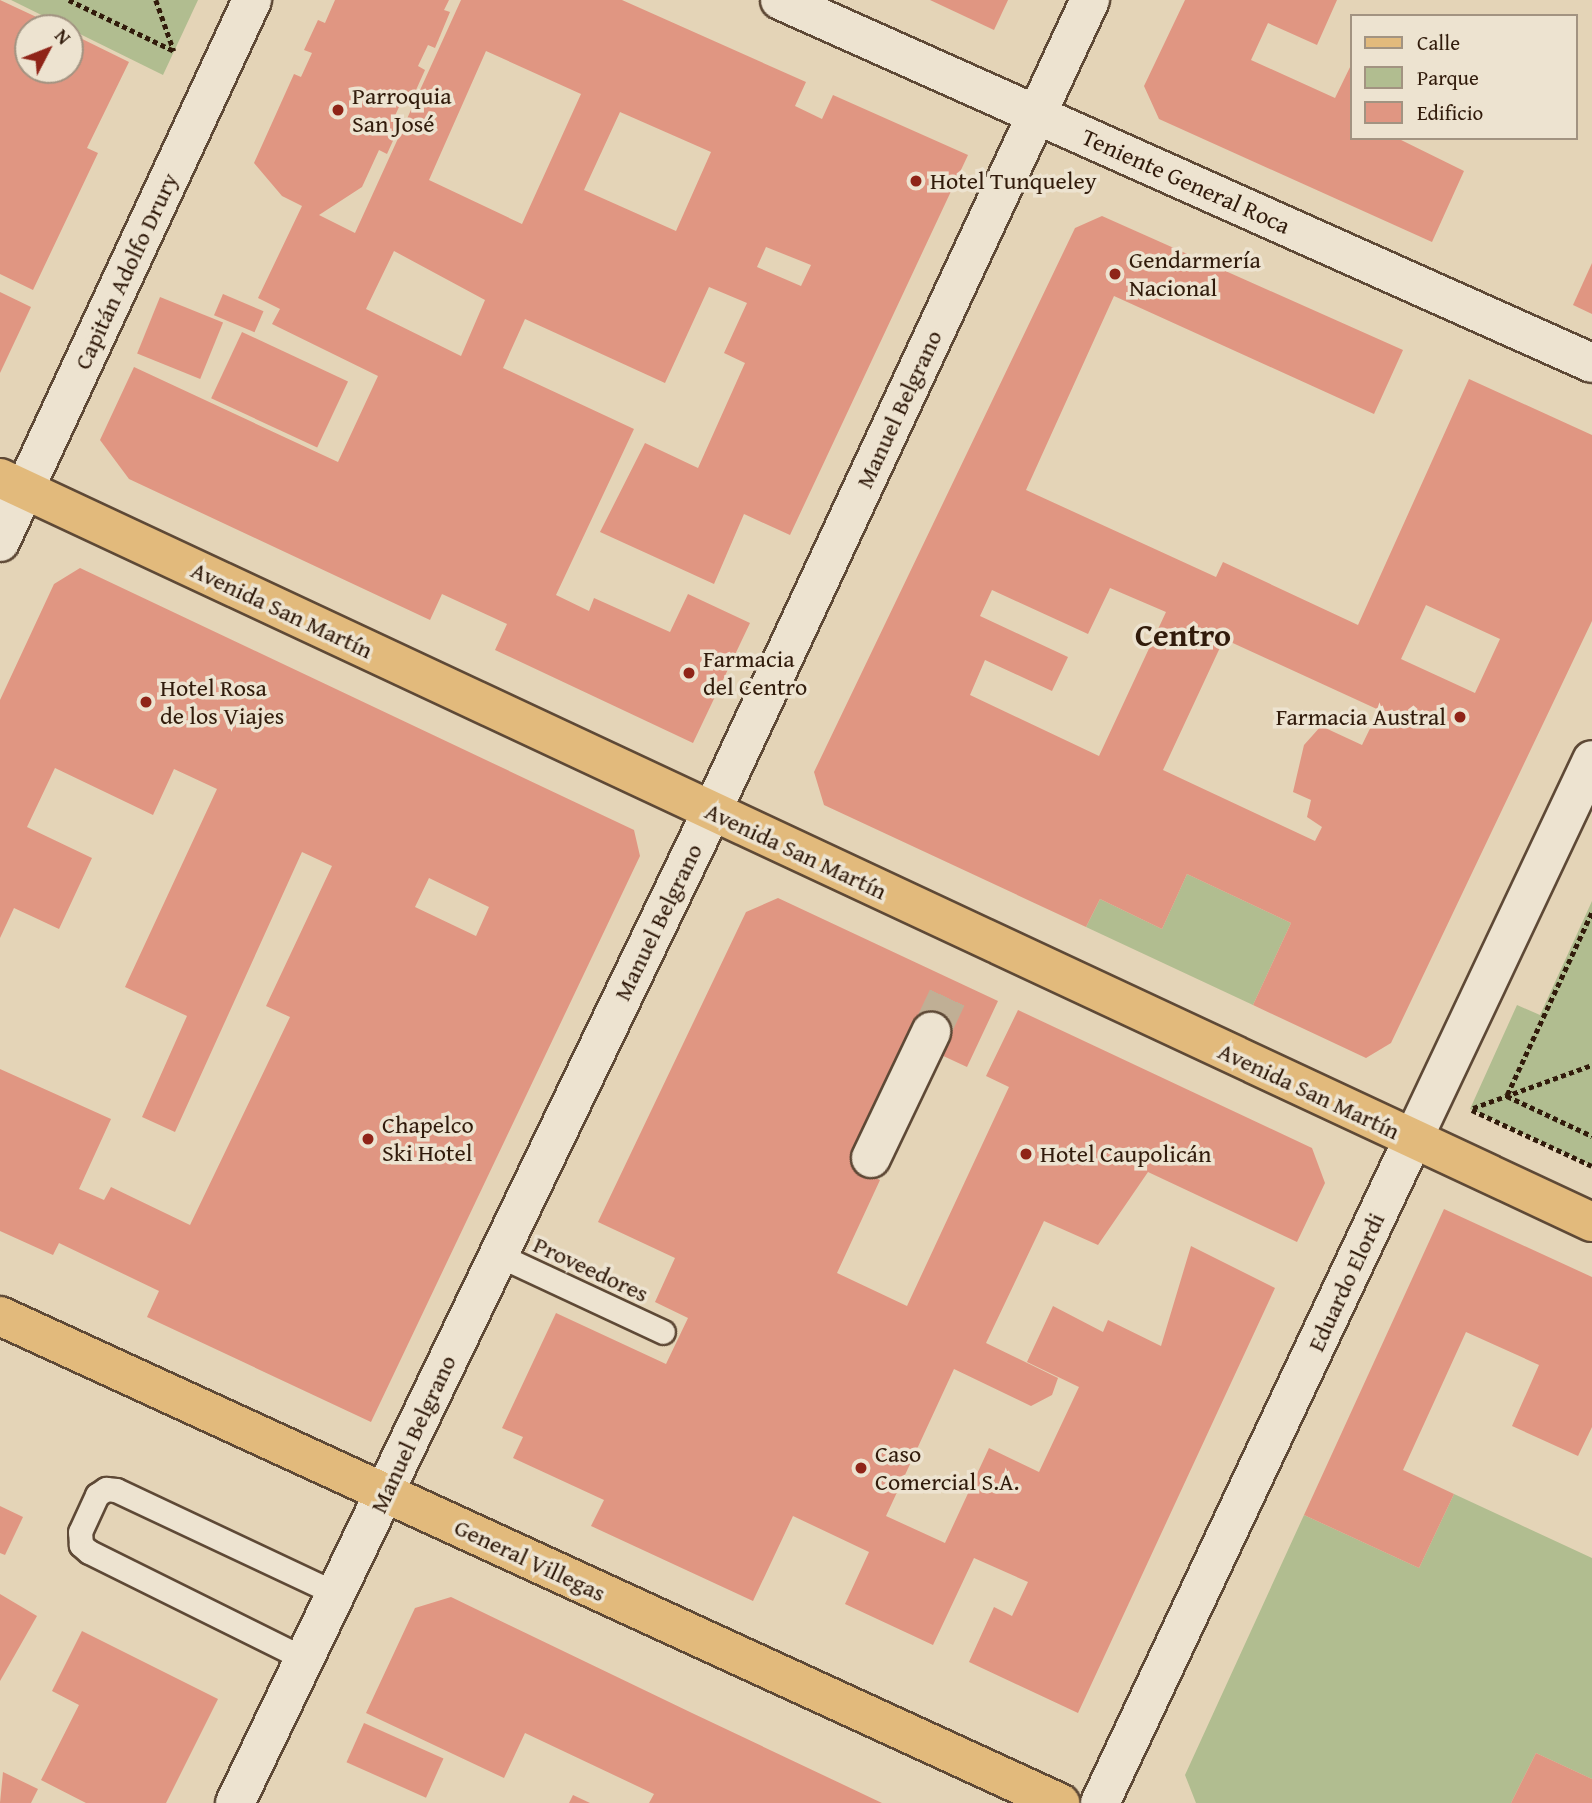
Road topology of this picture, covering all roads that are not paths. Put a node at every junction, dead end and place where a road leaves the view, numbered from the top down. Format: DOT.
graph roads {
  1 [pos="252,0"];
  2 [pos="780,0"];
  3 [pos="1090,0"];
  4 [pos="1037,115"];
  5 [pos="1592,363"];
  6 [pos="12,483"];
  7 [pos="0,542"];
  8 [pos="1592,760"];
  9 [pos="712,811"];
  10 [pos="931,1032"];
  11 [pos="1413,1139"];
  12 [pos="871,1158"];
  13 [pos="1592,1222"];
  14 [pos="496,1254"];
  15 [pos="0,1316"];
  16 [pos="663,1332"];
  17 [pos="386,1493"];
  18 [pos="337,1594"];
  19 [pos="305,1659"];
  20 [pos="236,1803"];
  21 [pos="1060,1803"];
  22 [pos="1100,1803"];
  1 -- 6 [label="street, Capitán Adolfo Drury"];
  2 -- 4 [label="street, Teniente General Roca"];
  3 -- 4 [label="street, Manuel Belgrano"];
  4 -- 5 [label="street, Teniente General Roca"];
  4 -- 9 [label="street, Manuel Belgrano"];
  6 -- 7 [label="street, Capitán Adolfo Drury"];
  6 -- 9 [label="main road, Avenida San Martín"];
  8 -- 11 [label="street, Eduardo Elordi"];
  9 -- 11 [label="main road, Avenida San Martín"];
  9 -- 14 [label="street, Manuel Belgrano"];
  10 -- 12 [label="street"];
  11 -- 13 [label="main road, Avenida San Martín"];
  11 -- 22 [label="street, Eduardo Elordi"];
  14 -- 16 [label="lane, Proveedores"];
  14 -- 17 [label="street, Manuel Belgrano"];
  15 -- 17 [label="main road, General Villegas"];
  17 -- 18 [label="street, Manuel Belgrano"];
  17 -- 21 [label="main road, General Villegas"];
  18 -- 19 [label="street, Manuel Belgrano"];
  18 -- 19 [label="lane"];
  19 -- 20 [label="street, Manuel Belgrano"];
}
